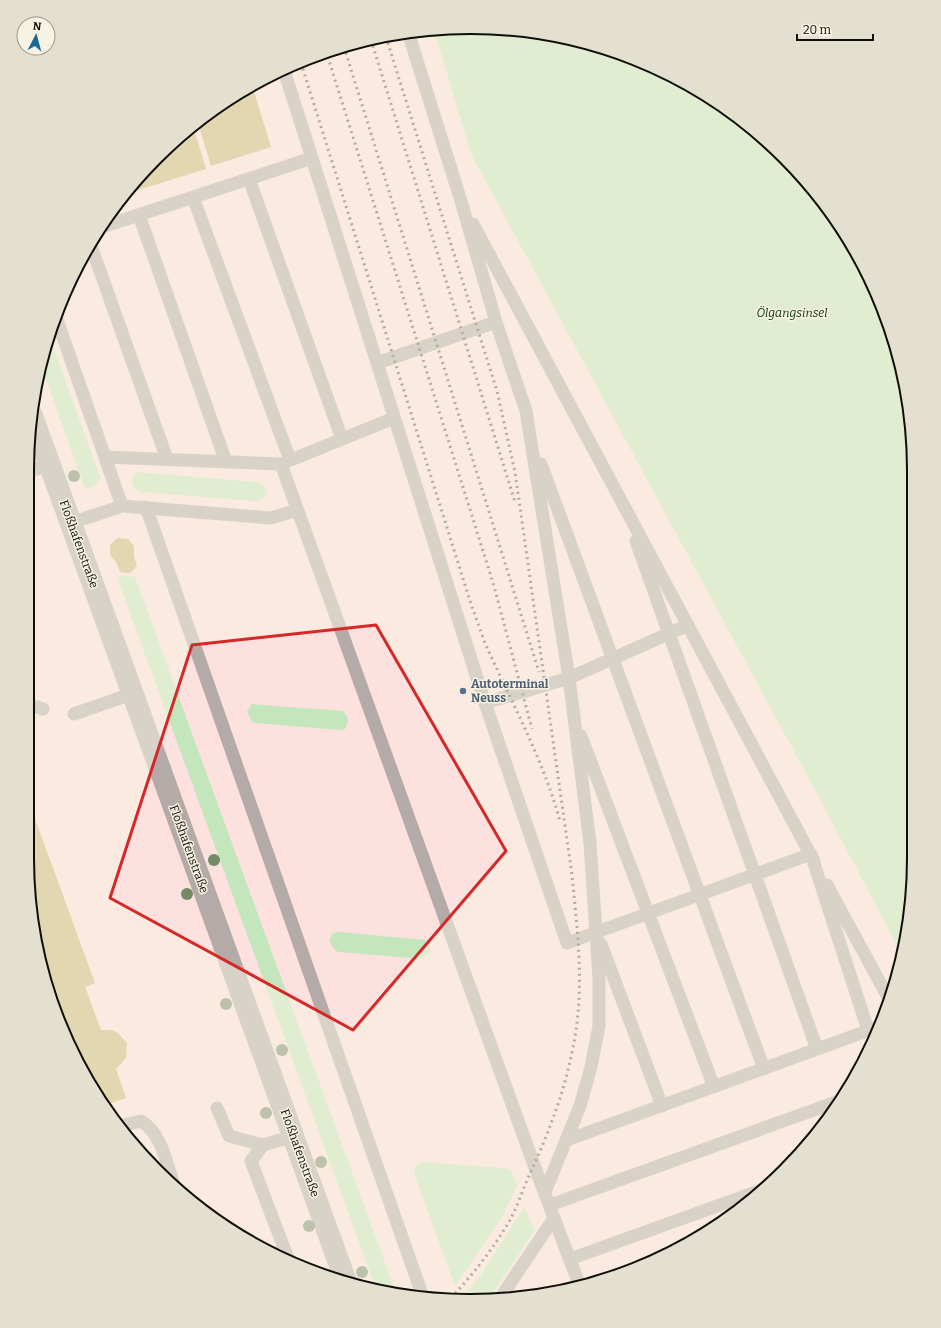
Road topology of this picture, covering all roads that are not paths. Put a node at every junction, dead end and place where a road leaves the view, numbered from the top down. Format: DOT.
graph roads {
  1 [pos="410,39"];
  2 [pos="286,75"];
  3 [pos="312,158"];
  4 [pos="249,179"];
  5 [pos="193,197"];
  6 [pos="461,201"];
  7 [pos="139,215"];
  8 [pos="111,224"];
  9 [pos="93,251"];
  10 [pos="496,322"];
  11 [pos="59,325"];
  12 [pos="377,363"];
  13 [pos="394,418"];
  14 [pos="36,428"];
  15 [pos="530,436"];
  16 [pos="342,439"];
  17 [pos="105,457"];
  18 [pos="167,459"];
  19 [pos="226,462"];
  20 [pos="285,462"];
  21 [pos="50,465"];
  22 [pos="34,470"];
  23 [pos="623,504"];
  24 [pos="122,506"];
  25 [pos="146,507"];
  26 [pos="297,510"];
  27 [pos="71,523"];
  28 [pos="688,625"];
  29 [pos="668,634"];
  30 [pos="612,659"];
  31 [pos="569,678"];
  32 [pos="134,694"];
  33 [pos="486,703"];
  34 [pos="34,706"];
  35 [pos="43,709"];
  36 [pos="74,714"];
  37 [pos="574,716"];
  38 [pos="811,854"];
  39 [pos="754,875"];
  40 [pos="699,894"];
  41 [pos="648,913"];
  42 [pos="596,931"];
  43 [pos="886,993"];
  44 [pos="873,1028"];
  45 [pos="817,1049"];
  46 [pos="764,1069"];
  47 [pos="714,1087"];
  48 [pos="830,1104"];
  49 [pos="662,1106"];
  50 [pos="217,1108"];
  51 [pos="126,1125"];
  52 [pos="294,1136"];
  53 [pos="567,1140"];
  54 [pos="263,1145"];
  55 [pos="170,1174"];
  56 [pos="545,1192"];
  57 [pos="747,1195"];
  58 [pos="550,1205"];
  59 [pos="554,1218"];
  60 [pos="286,1253"];
  61 [pos="570,1259"];
  62 [pos="343,1275"];
  63 [pos="578,1280"];
  64 [pos="421,1291"];
  65 [pos="504,1292"];
  1 -- 6 [label="lane"];
  2 -- 3 [label="lane"];
  3 -- 4 [label="lane"];
  3 -- 12 [label="lane"];
  4 -- 5 [label="lane"];
  4 -- 16 [label="lane"];
  5 -- 7 [label="lane"];
  5 -- 20 [label="lane"];
  6 -- 10 [label="lane"];
  6 -- 23 [label="lane"];
  7 -- 8 [label="lane"];
  7 -- 19 [label="lane"];
  9 -- 18 [label="lane"];
  10 -- 12 [label="lane"];
  10 -- 15 [label="lane"];
  11 -- 17 [label="lane"];
  12 -- 13 [label="lane"];
  13 -- 16 [label="lane"];
  13 -- 33 [label="lane"];
  14 -- 21 [label="street, Floßhafenstraße"];
  15 -- 30 [label="lane"];
  15 -- 31 [label="lane"];
  16 -- 20 [label="lane"];
  17 -- 18 [label="lane"];
  17 -- 24 [label="lane"];
  18 -- 19 [label="lane"];
  19 -- 20 [label="lane"];
  20 -- 26 [label="lane"];
  21 -- 22 [label="lane"];
  21 -- 27 [label="street, Floßhafenstraße"];
  23 -- 28 [label="lane"];
  23 -- 29 [label="lane"];
  24 -- 25 [label="lane"];
  24 -- 27 [label="lane"];
  25 -- 26 [label="lane"];
  25 -- 64 [label="lane"];
  26 -- 56 [label="lane"];
  27 -- 32 [label="street, Floßhafenstraße"];
  28 -- 29 [label="lane"];
  28 -- 38 [label="lane"];
  29 -- 30 [label="lane"];
  29 -- 39 [label="lane"];
  30 -- 31 [label="lane"];
  30 -- 40 [label="lane"];
  31 -- 33 [label="lane"];
  31 -- 37 [label="lane"];
  32 -- 36 [label="lane"];
  32 -- 52 [label="street, Floßhafenstraße"];
  33 -- 42 [label="lane"];
  34 -- 35 [label="lane"];
  37 -- 41 [label="lane"];
  37 -- 42 [label="lane"];
  38 -- 39 [label="lane"];
  38 -- 43 [label="lane"];
  38 -- 44 [label="lane"];
  39 -- 40 [label="lane"];
  39 -- 45 [label="lane"];
  40 -- 41 [label="lane"];
  40 -- 46 [label="lane"];
  41 -- 42 [label="lane"];
  41 -- 47 [label="lane"];
  42 -- 49 [label="lane"];
  42 -- 53 [label="lane"];
  44 -- 45 [label="lane"];
  45 -- 46 [label="lane"];
  46 -- 47 [label="lane"];
  47 -- 49 [label="lane"];
  48 -- 58 [label="lane"];
  49 -- 53 [label="lane"];
  50 -- 54 [label="lane"];
  51 -- 55 [label="lane"];
  52 -- 54 [label="lane"];
  52 -- 62 [label="street, Floßhafenstraße"];
  53 -- 56 [label="lane"];
  54 -- 60 [label="lane"];
  56 -- 58 [label="lane"];
  57 -- 61 [label="lane"];
  58 -- 59 [label="lane"];
  59 -- 61 [label="lane"];
  59 -- 65 [label="lane"];
  61 -- 63 [label="lane"];
}
